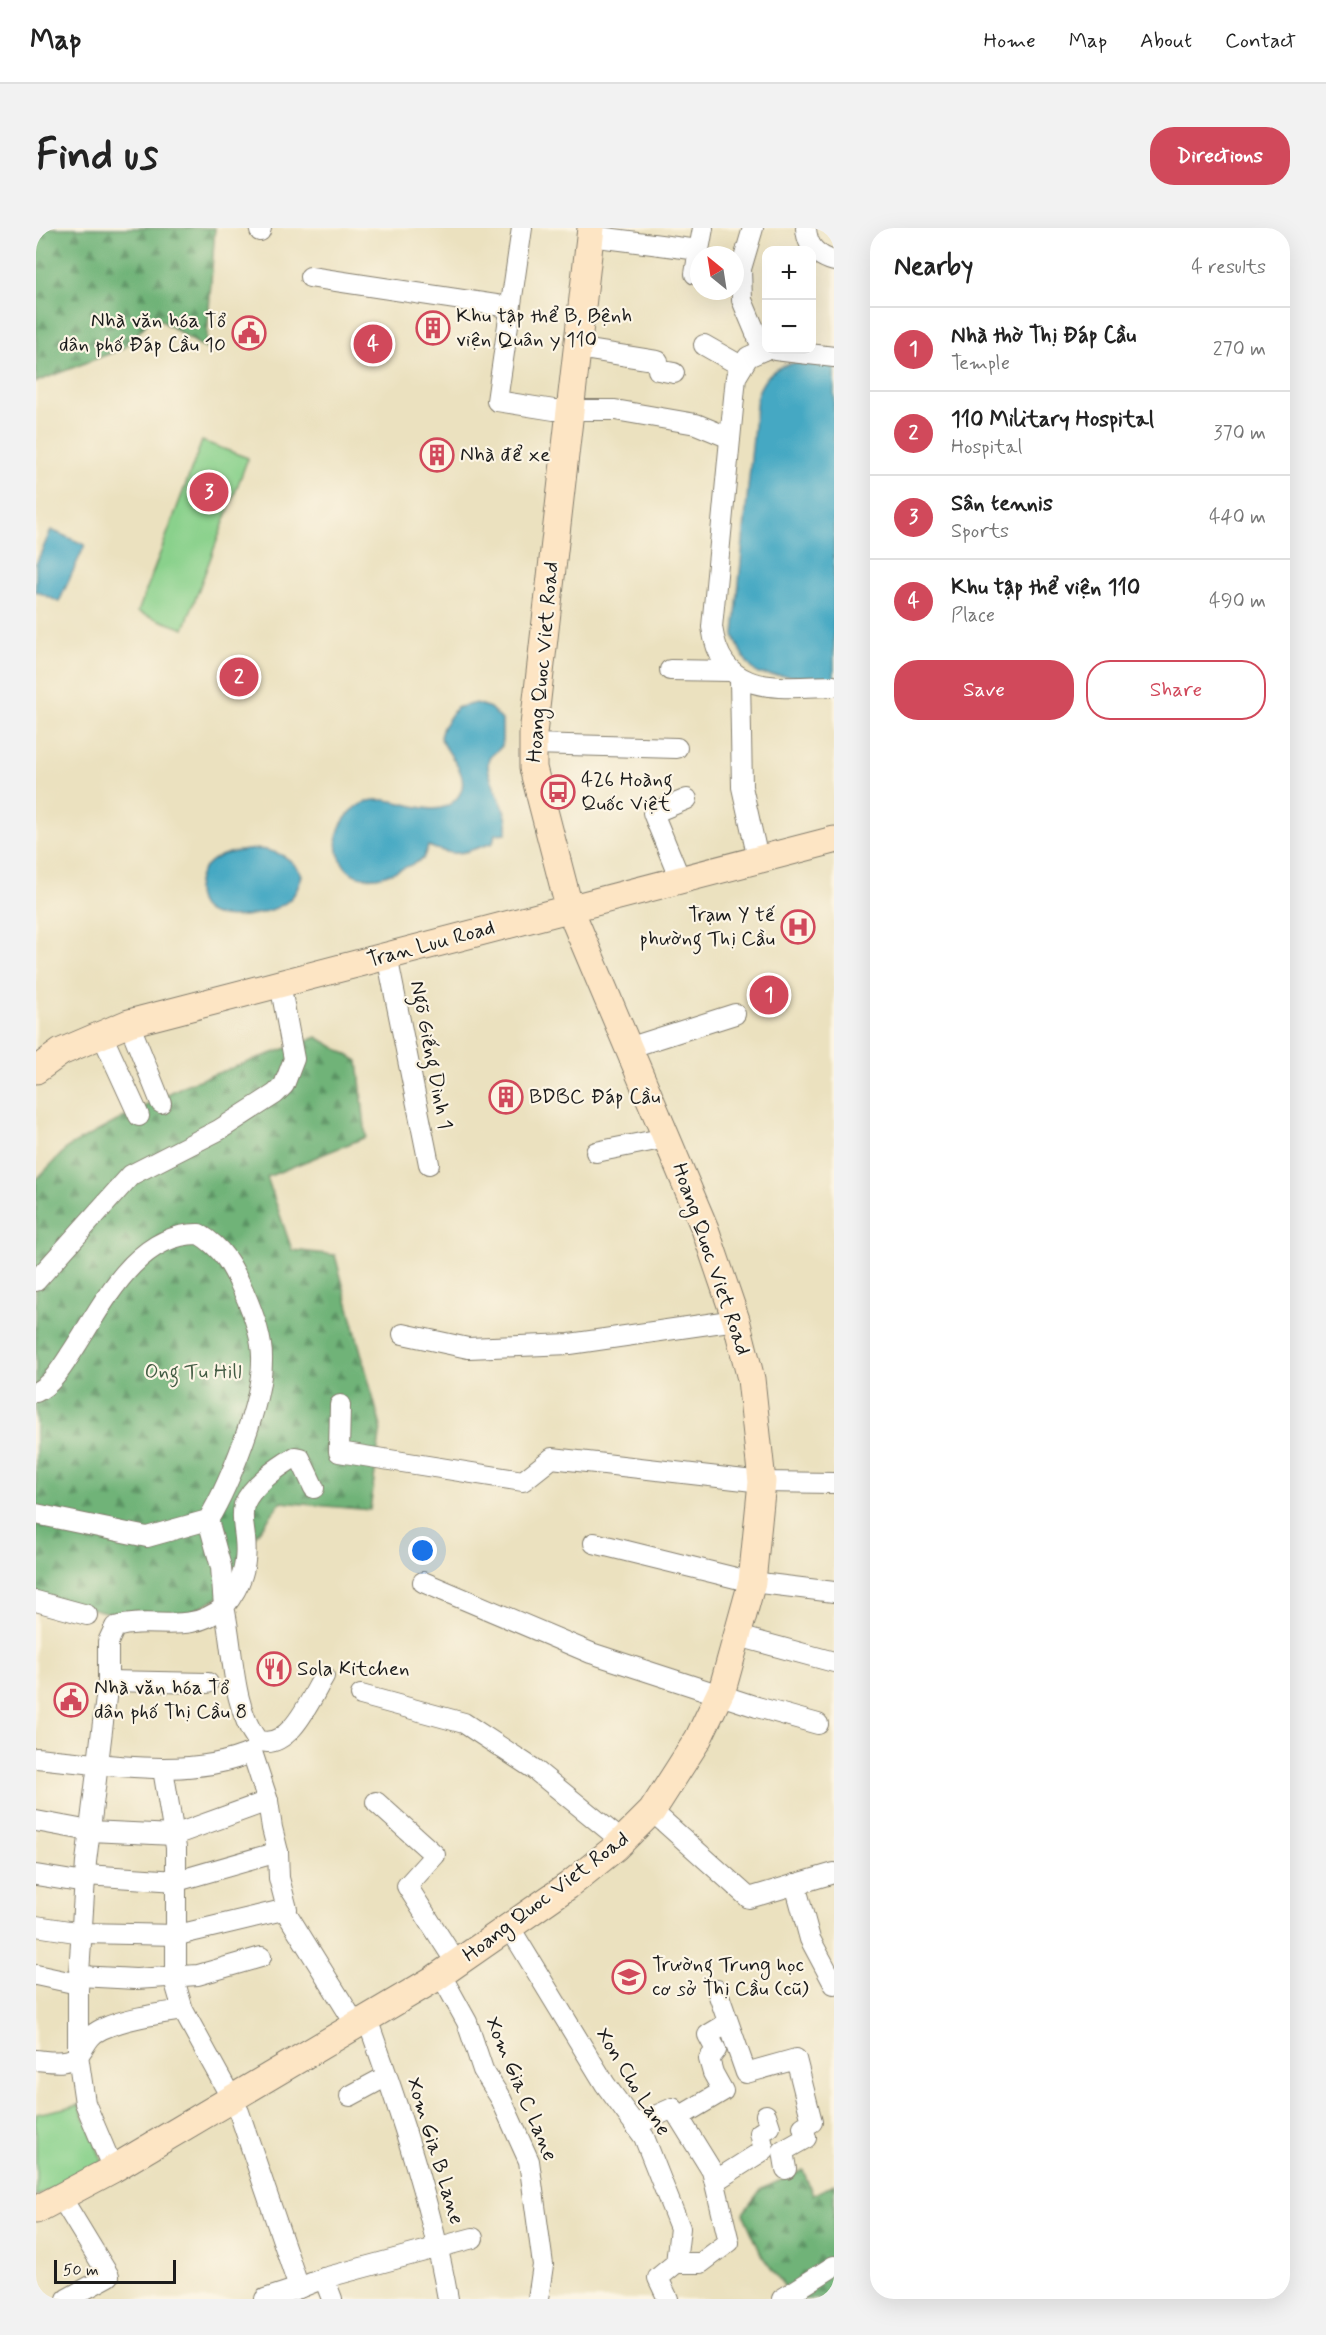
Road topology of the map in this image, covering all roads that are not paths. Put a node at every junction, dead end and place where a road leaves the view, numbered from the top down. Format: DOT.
graph roads {
  1 [pos="522,228"];
  2 [pos="704,228"];
  3 [pos="752,228"];
  4 [pos="806,228"];
  5 [pos="591,232"];
  6 [pos="700,246"];
  7 [pos="690,248"];
  8 [pos="744,258"];
  9 [pos="834,261"];
  10 [pos="310,276"];
  11 [pos="742,300"];
  12 [pos="509,307"];
  13 [pos="762,338"];
  14 [pos="704,345"];
  15 [pos="577,348"];
  16 [pos="762,352"];
  17 [pos="806,354"];
  18 [pos="834,357"];
  19 [pos="741,366"];
  20 [pos="674,373"];
  21 [pos="570,410"];
  22 [pos="730,438"];
  23 [pos="670,670"];
  24 [pos="736,675"];
  25 [pos="834,686"];
  26 [pos="532,744"];
  27 [pos="677,748"];
  28 [pos="687,799"];
  29 [pos="834,840"];
  30 [pos="758,859"];
  31 [pos="680,879"];
  32 [pos="569,907"];
  33 [pos="387,956"];
  34 [pos="280,983"];
  35 [pos="735,1014"];
  36 [pos="129,1023"];
  37 [pos="102,1035"];
  38 [pos="628,1048"];
  39 [pos="36,1070"];
  40 [pos="161,1103"];
  41 [pos="139,1116"];
  42 [pos="666,1138"];
  43 [pos="596,1152"];
  44 [pos="429,1164"];
  45 [pos="36,1281"];
  46 [pos="736,1320"];
  47 [pos="403,1334"];
  48 [pos="36,1392"];
  49 [pos="340,1405"];
  50 [pos="762,1482"];
  51 [pos="834,1483"];
  52 [pos="314,1488"];
  53 [pos="36,1514"];
  54 [pos="208,1520"];
  55 [pos="594,1543"];
  56 [pos="423,1582"];
  57 [pos="752,1582"];
  58 [pos="834,1592"];
  59 [pos="36,1601"];
  60 [pos="224,1607"];
  61 [pos="87,1615"];
  62 [pos="738,1636"];
  63 [pos="834,1662"];
  64 [pos="324,1676"];
  65 [pos="108,1681"];
  66 [pos="208,1683"];
  67 [pos="720,1694"];
  68 [pos="361,1695"];
  69 [pos="818,1724"];
  70 [pos="36,1758"];
  71 [pos="98,1764"];
  72 [pos="163,1769"];
  73 [pos="268,1801"];
  74 [pos="376,1802"];
  75 [pos="652,1811"];
  76 [pos="36,1821"];
  77 [pos="90,1831"];
  78 [pos="174,1835"];
  79 [pos="622,1841"];
  80 [pos="278,1852"];
  81 [pos="834,1873"];
  82 [pos="36,1875"];
  83 [pos="85,1879"];
  84 [pos="177,1881"];
  85 [pos="795,1884"];
  86 [pos="289,1917"];
  87 [pos="36,1926"];
  88 [pos="510,1928"];
  89 [pos="82,1933"];
  90 [pos="178,1935"];
  91 [pos="261,1957"];
  92 [pos="449,1970"];
  93 [pos="36,1976"];
  94 [pos="177,1977"];
  95 [pos="79,1980"];
  96 [pos="834,1984"];
  97 [pos="717,1990"];
  98 [pos="183,2010"];
  99 [pos="362,2022"];
  100 [pos="728,2023"];
  101 [pos="78,2055"];
  102 [pos="36,2060"];
  103 [pos="387,2076"];
  104 [pos="350,2096"];
  105 [pos="233,2099"];
  106 [pos="766,2115"];
  107 [pos="679,2117"];
  108 [pos="635,2125"];
  109 [pos="113,2169"];
  110 [pos="786,2169"];
  111 [pos="715,2181"];
  112 [pos="61,2197"];
  113 [pos="36,2210"];
  114 [pos="473,2238"];
  115 [pos="439,2247"];
  116 [pos="676,2263"];
  117 [pos="834,2266"];
  118 [pos="324,2278"];
  119 [pos="299,2288"];
  120 [pos="67,2299"];
  121 [pos="265,2299"];
  122 [pos="332,2299"];
  123 [pos="448,2299"];
  124 [pos="538,2299"];
  125 [pos="668,2299"];
  126 [pos="782,2299"];
  1 -- 12 [label="street"];
  2 -- 6 [label="street"];
  3 -- 8 [label="street"];
  4 -- 9 [label="street"];
  5 -- 7 [label="street"];
  5 -- 15 [label="main road, Hoang Quoc Viet Road"];
  10 -- 12 [label="street"];
  11 -- 13 [label="street"];
  12 -- 21 [label="street"];
  14 -- 19 [label="street"];
  15 -- 20 [label="street"];
  15 -- 21 [label="main road, Hoang Quoc Viet Road"];
  16 -- 19 [label="street"];
  17 -- 18 [label="street"];
  19 -- 22 [label="street"];
  21 -- 22 [label="street"];
  21 -- 26 [label="main road, Hoang Quoc Viet Road"];
  22 -- 24 [label="street"];
  23 -- 24 [label="street"];
  24 -- 25 [label="street"];
  24 -- 30 [label="street"];
  26 -- 27 [label="street"];
  26 -- 32 [label="main road, Hoang Quoc Viet Road"];
  28 -- 31 [label="street"];
  29 -- 30 [label="main road, Tran Luu Road"];
  30 -- 31 [label="main road, Tran Luu Road"];
  31 -- 32 [label="main road, Tran Luu Road"];
  32 -- 33 [label="main road, Tran Luu Road"];
  32 -- 38 [label="main road, Hoang Quoc Viet Road"];
  33 -- 34 [label="main road, Tran Luu Road"];
  33 -- 44 [label="street, Ngõ Giếng Dinh 1"];
  34 -- 36 [label="main road, Tran Luu Road"];
  34 -- 45 [label="street"];
  35 -- 38 [label="street"];
  36 -- 37 [label="main road, Tran Luu Road"];
  36 -- 40 [label="street"];
  37 -- 39 [label="main road, Tran Luu Road"];
  37 -- 41 [label="street"];
  38 -- 42 [label="main road, Hoang Quoc Viet Road"];
  42 -- 43 [label="street"];
  42 -- 46 [label="main road, Hoang Quoc Viet Road"];
  46 -- 47 [label="street"];
  46 -- 50 [label="main road, Hoang Quoc Viet Road"];
  48 -- 54 [label="street"];
  49 -- 50 [label="street"];
  50 -- 51 [label="street"];
  50 -- 57 [label="main road, Hoang Quoc Viet Road"];
  52 -- 60 [label="street"];
  53 -- 54 [label="street"];
  54 -- 60 [label="street"];
  55 -- 57 [label="street"];
  56 -- 67 [label="street"];
  57 -- 58 [label="street"];
  57 -- 62 [label="main road, Hoang Quoc Viet Road"];
  59 -- 61 [label="street"];
  60 -- 64 [label="street"];
  60 -- 65 [label="street"];
  62 -- 63 [label="street"];
  62 -- 67 [label="main road, Hoang Quoc Viet Road"];
  65 -- 66 [label="street"];
  65 -- 71 [label="street"];
  67 -- 69 [label="street"];
  67 -- 75 [label="main road, Hoang Quoc Viet Road"];
  68 -- 79 [label="street"];
  70 -- 71 [label="street"];
  71 -- 72 [label="street"];
  71 -- 77 [label="street"];
  72 -- 73 [label="street"];
  72 -- 78 [label="street"];
  73 -- 78 [label="street"];
  73 -- 80 [label="street"];
  74 -- 92 [label="street, Xom Gia C Lane"];
  75 -- 79 [label="main road, Hoang Quoc Viet Road"];
  75 -- 85 [label="street"];
  76 -- 77 [label="street"];
  77 -- 78 [label="street"];
  77 -- 83 [label="street"];
  78 -- 84 [label="street"];
  79 -- 88 [label="main road, Hoang Quoc Viet Road"];
  80 -- 84 [label="street"];
  80 -- 90 [label="street"];
  81 -- 85 [label="street"];
  82 -- 83 [label="street"];
  83 -- 84 [label="street"];
  83 -- 89 [label="street"];
  84 -- 90 [label="street"];
  85 -- 96 [label="street"];
  86 -- 99 [label="street, Xom Gia B Lane"];
  87 -- 89 [label="street"];
  88 -- 92 [label="main road, Hoang Quoc Viet Road"];
  88 -- 108 [label="street, Xon Cho Lane"];
  89 -- 90 [label="street"];
  89 -- 95 [label="street"];
  90 -- 94 [label="street"];
  91 -- 94 [label="street"];
  92 -- 99 [label="main road, Hoang Quoc Viet Road"];
  92 -- 124 [label="street, Xom Gia C Lane"];
  93 -- 95 [label="street"];
  94 -- 95 [label="street"];
  94 -- 98 [label="street"];
  95 -- 101 [label="street"];
  97 -- 100 [label="street"];
  98 -- 101 [label="street"];
  98 -- 105 [label="street"];
  99 -- 103 [label="street, Xom Gia B Lane"];
  99 -- 105 [label="main road, Hoang Quoc Viet Road"];
  100 -- 107 [label="street"];
  100 -- 110 [label="street"];
  101 -- 102 [label="street"];
  101 -- 109 [label="street"];
  103 -- 104 [label="street"];
  103 -- 115 [label="street, Xom Gia B Lane"];
  105 -- 109 [label="main road, Hoang Quoc Viet Road"];
  105 -- 119 [label="street"];
  106 -- 111 [label="street"];
  107 -- 108 [label="street"];
  107 -- 111 [label="street"];
  108 -- 116 [label="street, Xon Cho Lane"];
  109 -- 112 [label="main road, Hoang Quoc Viet Road"];
  111 -- 116 [label="street"];
  112 -- 113 [label="main road, Hoang Quoc Viet Road"];
  112 -- 120 [label="street"];
  114 -- 115 [label="street"];
  115 -- 118 [label="street"];
  115 -- 123 [label="street, Xom Gia B Lane"];
  116 -- 125 [label="street, Xon Cho Lane"];
  117 -- 126 [label="street"];
  118 -- 119 [label="street"];
  118 -- 122 [label="street"];
  119 -- 121 [label="street"];
}
